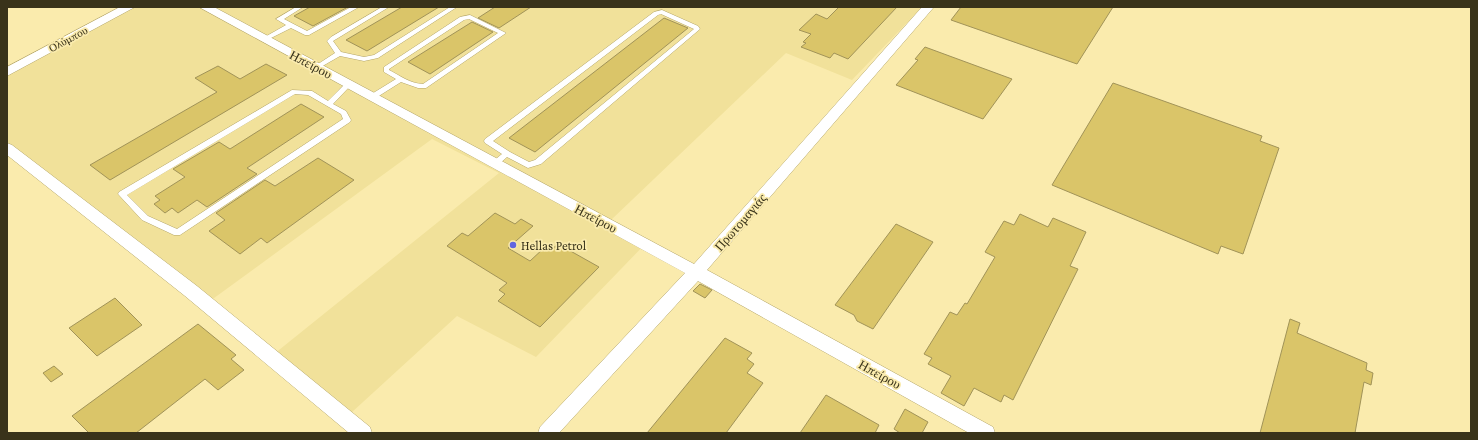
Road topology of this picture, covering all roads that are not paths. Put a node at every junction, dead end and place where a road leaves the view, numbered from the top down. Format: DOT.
graph roads {
  1 [pos="129,7"];
  2 [pos="205,7"];
  3 [pos="300,7"];
  4 [pos="356,7"];
  5 [pos="386,7"];
  6 [pos="454,7"];
  7 [pos="928,7"];
  8 [pos="290,26"];
  9 [pos="265,39"];
  10 [pos="339,54"];
  11 [pos="317,67"];
  12 [pos="7,72"];
  13 [pos="401,79"];
  14 [pos="349,84"];
  15 [pos="372,97"];
  16 [pos="329,104"];
  17 [pos="7,148"];
  18 [pos="507,154"];
  19 [pos="495,163"];
  20 [pos="696,272"];
  21 [pos="363,433"];
  22 [pos="547,433"];
  23 [pos="986,433"];
  1 -- 12 [label="street, Ολύμπου"];
  2 -- 9 [label="street, Ηπείρου"];
  3 -- 8 [label="lane"];
  4 -- 8 [label="lane"];
  5 -- 10 [label="lane"];
  6 -- 10 [label="lane"];
  7 -- 20 [label="street, Πρωτομαγιάς"];
  8 -- 9 [label="lane"];
  9 -- 11 [label="street, Ηπείρου"];
  10 -- 11 [label="lane"];
  11 -- 14 [label="street, Ηπείρου"];
  13 -- 13 [label="lane"];
  13 -- 15 [label="lane"];
  14 -- 15 [label="street, Ηπείρου"];
  14 -- 16 [label="lane"];
  15 -- 19 [label="street, Ηπείρου"];
  16 -- 16 [label="lane"];
  17 -- 21 [label="street"];
  18 -- 18 [label="lane"];
  18 -- 19 [label="lane"];
  19 -- 20 [label="street, Ηπείρου"];
  20 -- 22 [label="street, Πρωτομαγιάς"];
  20 -- 23 [label="street, Ηπείρου"];
}
